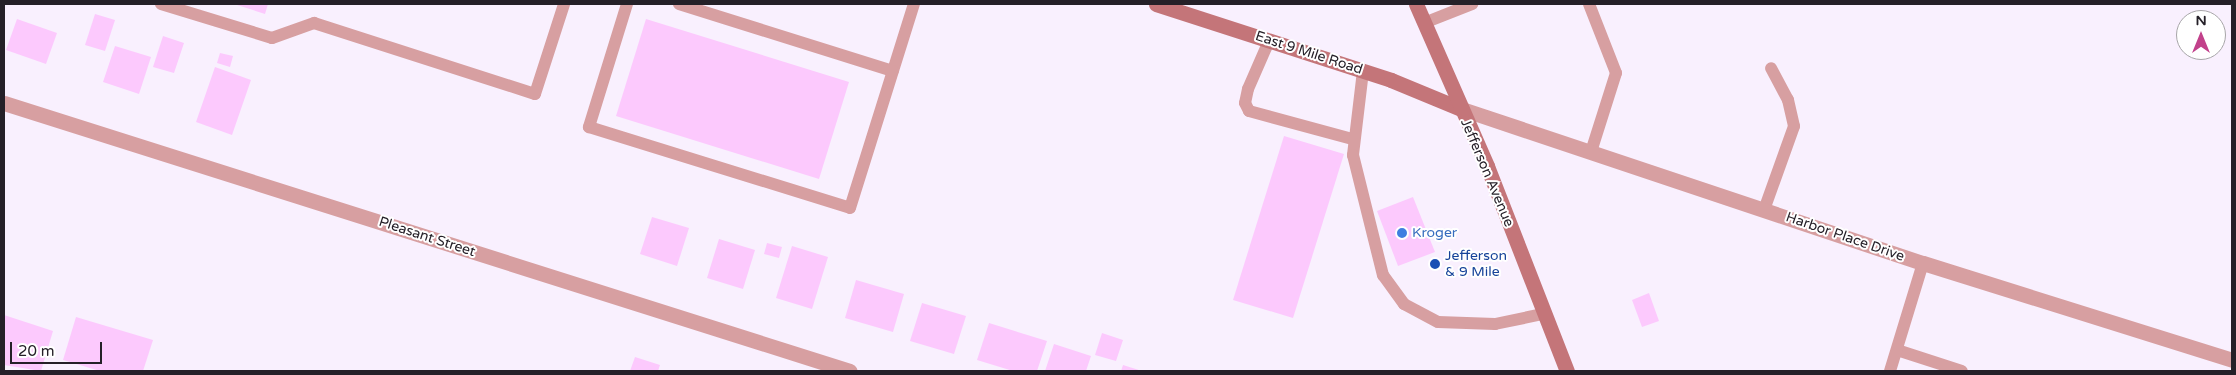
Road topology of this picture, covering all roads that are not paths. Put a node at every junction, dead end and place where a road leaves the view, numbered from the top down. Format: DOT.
graph roads {
  1 [pos="161,4"];
  2 [pos="564,4"];
  3 [pos="627,4"];
  4 [pos="679,4"];
  5 [pos="914,4"];
  6 [pos="1156,4"];
  7 [pos="1416,4"];
  8 [pos="1472,4"];
  9 [pos="1589,4"];
  10 [pos="1424,23"];
  11 [pos="1269,40"];
  12 [pos="1771,68"];
  13 [pos="893,71"];
  14 [pos="1363,71"];
  15 [pos="4,102"];
  16 [pos="1459,108"];
  17 [pos="1352,139"];
  18 [pos="1591,152"];
  19 [pos="1764,210"];
  20 [pos="1923,263"];
  21 [pos="1543,314"];
  22 [pos="1897,350"];
  23 [pos="2232,360"];
  24 [pos="850,371"];
  25 [pos="1567,371"];
  26 [pos="1890,371"];
  27 [pos="1962,371"];
  1 -- 2 [label="lane"];
  3 -- 13 [label="lane"];
  4 -- 13 [label="lane"];
  5 -- 13 [label="lane"];
  6 -- 11 [label="main road, East 9 Mile Road"];
  7 -- 10 [label="main road, Jefferson Avenue"];
  8 -- 10 [label="lane"];
  9 -- 18 [label="lane"];
  10 -- 16 [label="main road, Jefferson Avenue"];
  11 -- 14 [label="main road, East 9 Mile Road"];
  11 -- 17 [label="lane"];
  12 -- 19 [label="lane"];
  14 -- 16 [label="main road, East 9 Mile Road"];
  14 -- 17 [label="lane"];
  15 -- 24 [label="street, Pleasant Street"];
  16 -- 18 [label="street, Harbor Place Drive"];
  16 -- 21 [label="main road, Jefferson Avenue"];
  17 -- 21 [label="lane"];
  18 -- 19 [label="street, Harbor Place Drive"];
  19 -- 20 [label="street, Harbor Place Drive"];
  20 -- 22 [label="lane"];
  20 -- 23 [label="street, Harbor Place Drive"];
  21 -- 25 [label="main road, Jefferson Avenue"];
  22 -- 26 [label="lane"];
  22 -- 27 [label="lane"];
}
